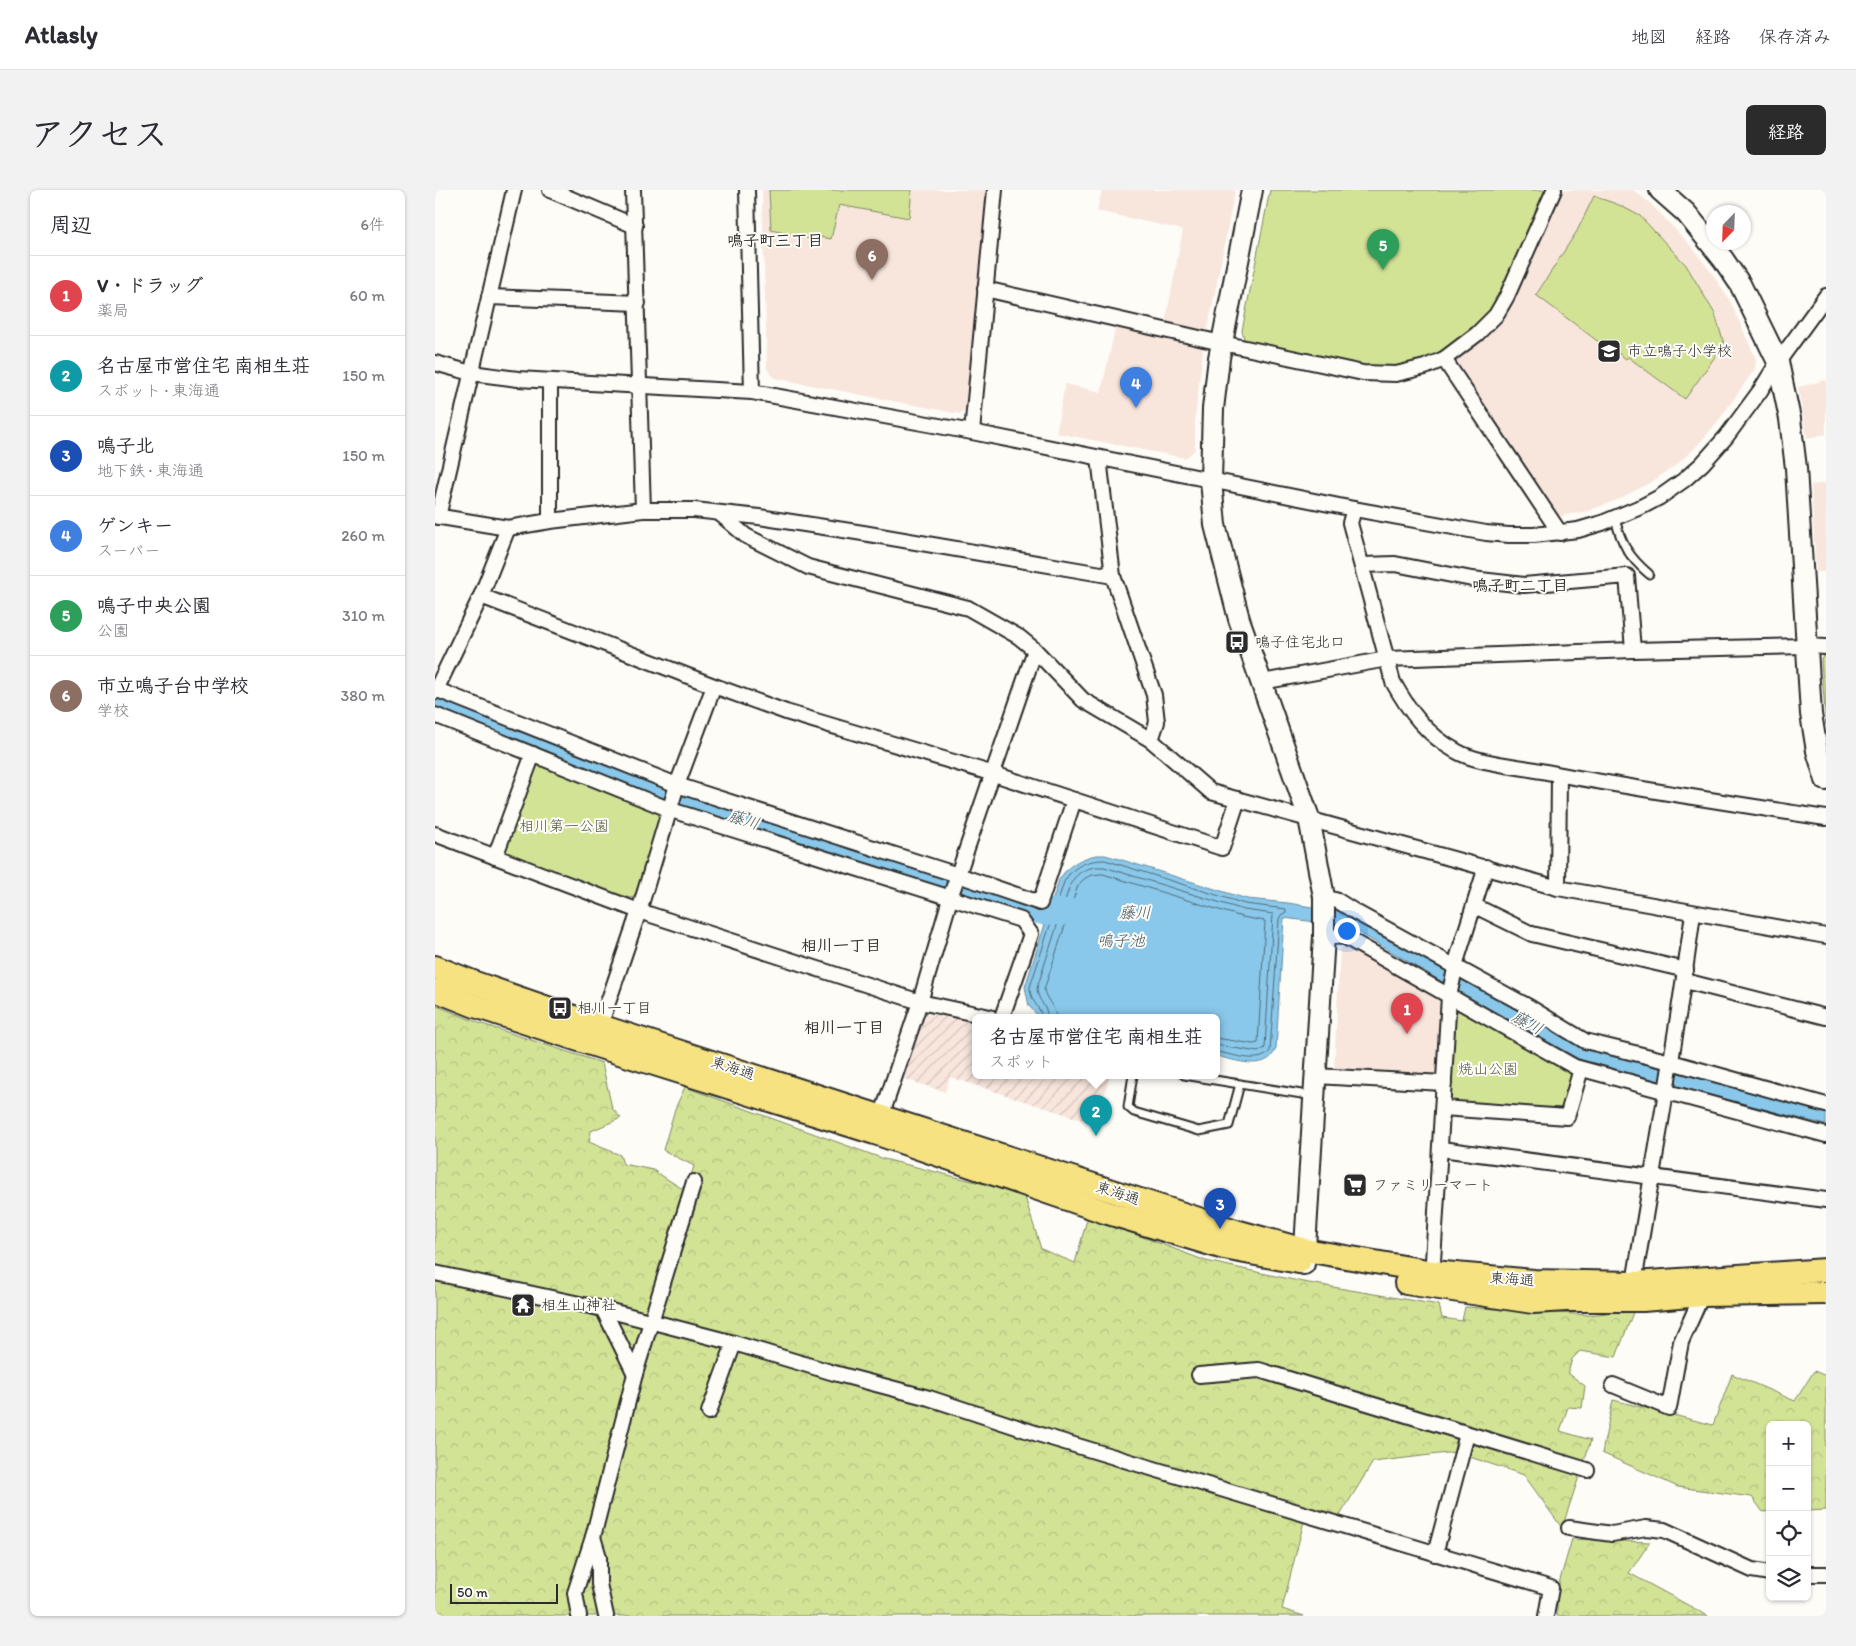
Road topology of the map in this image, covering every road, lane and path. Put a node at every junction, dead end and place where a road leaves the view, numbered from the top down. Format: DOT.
graph roads {
  1 [pos="514,190"];
  2 [pos="550,190"];
  3 [pos="633,190"];
  4 [pos="747,190"];
  5 [pos="995,190"];
  6 [pos="1252,190"];
  7 [pos="1553,190"];
  8 [pos="1660,190"];
  9 [pos="635,226"];
  10 [pos="985,288"];
  11 [pos="1826,296"];
  12 [pos="489,297"];
  13 [pos="638,303"];
  14 [pos="1221,343"];
  15 [pos="1444,358"];
  16 [pos="1778,362"];
  17 [pos="435,363"];
  18 [pos="471,373"];
  19 [pos="550,381"];
  20 [pos="638,387"];
  21 [pos="752,392"];
  22 [pos="972,432"];
  23 [pos="1099,458"];
  24 [pos="1211,480"];
  25 [pos="1354,509"];
  26 [pos="643,510"];
  27 [pos="719,513"];
  28 [pos="437,516"];
  29 [pos="1615,518"];
  30 [pos="551,521"];
  31 [pos="508,528"];
  32 [pos="1560,533"];
  33 [pos="1362,565"];
  34 [pos="1649,574"];
  35 [pos="1113,576"];
  36 [pos="481,596"];
  37 [pos="1806,646"];
  38 [pos="1826,648"];
  39 [pos="1035,650"];
  40 [pos="1633,650"];
  41 [pos="1387,659"];
  42 [pos="1262,682"];
  43 [pos="714,686"];
  44 [pos="435,690"];
  45 [pos="435,715"];
  46 [pos="1151,740"];
  47 [pos="533,754"];
  48 [pos="994,774"];
  49 [pos="1559,774"];
  50 [pos="1826,780"];
  51 [pos="674,798"];
  52 [pos="1238,799"];
  53 [pos="1074,800"];
  54 [pos="1309,818"];
  55 [pos="1826,818"];
  56 [pos="435,834"];
  57 [pos="495,857"];
  58 [pos="1486,867"];
  59 [pos="954,886"];
  60 [pos="1558,888"];
  61 [pos="1325,901"];
  62 [pos="1475,906"];
  63 [pos="639,911"];
  64 [pos="1693,913"];
  65 [pos="1325,931"];
  66 [pos="1826,936"];
  67 [pos="435,967"];
  68 [pos="1456,970"];
  69 [pos="1685,976"];
  70 [pos="435,990"];
  71 [pos="1449,994"];
  72 [pos="920,1002"];
  73 [pos="975,1014"];
  74 [pos="1003,1014"];
  75 [pos="1826,1017"];
  76 [pos="600,1026"];
  77 [pos="1670,1065"];
  78 [pos="1581,1068"];
  79 [pos="1315,1076"];
  80 [pos="1132,1079"];
  81 [pos="1209,1079"];
  82 [pos="1444,1083"];
  83 [pos="1240,1084"];
  84 [pos="1668,1089"];
  85 [pos="1314,1096"];
  86 [pos="1826,1105"];
  87 [pos="1443,1108"];
  88 [pos="878,1124"];
  89 [pos="1826,1135"];
  90 [pos="1441,1150"];
  91 [pos="1652,1176"];
  92 [pos="694,1182"];
  93 [pos="1826,1200"];
  94 [pos="1305,1257"];
  95 [pos="1826,1270"];
  96 [pos="435,1272"];
  97 [pos="1432,1280"];
  98 [pos="1634,1283"];
  99 [pos="1826,1293"];
  100 [pos="1702,1295"];
  101 [pos="603,1309"];
  102 [pos="651,1322"];
  103 [pos="733,1343"];
  104 [pos="635,1374"];
  105 [pos="1199,1375"];
  106 [pos="1613,1385"];
  107 [pos="709,1412"];
  108 [pos="1467,1434"];
  109 [pos="1587,1470"];
  110 [pos="1569,1528"];
  111 [pos="593,1537"];
  112 [pos="1435,1554"];
  113 [pos="1766,1572"];
  114 [pos="1811,1574"];
  115 [pos="1826,1574"];
  116 [pos="579,1616"];
  117 [pos="606,1616"];
  118 [pos="1546,1616"];
  1 -- 12 [label="street"];
  2 -- 9 [label="street"];
  3 -- 9 [label="street"];
  4 -- 21 [label="street"];
  5 -- 10 [label="street"];
  6 -- 14 [label="street"];
  7 -- 15 [label="street"];
  8 -- 16 [label="street"];
  9 -- 13 [label="street"];
  10 -- 14 [label="street"];
  10 -- 22 [label="street"];
  11 -- 16 [label="street"];
  12 -- 13 [label="street"];
  12 -- 18 [label="street"];
  13 -- 20 [label="street"];
  14 -- 15 [label="street"];
  14 -- 24 [label="street"];
  15 -- 32 [label="street"];
  16 -- 29 [label="street"];
  16 -- 37 [label="street"];
  17 -- 18 [label="street"];
  18 -- 19 [label="street"];
  18 -- 28 [label="street"];
  19 -- 20 [label="street"];
  19 -- 30 [label="street"];
  20 -- 21 [label="street"];
  20 -- 26 [label="street"];
  21 -- 22 [label="street"];
  22 -- 23 [label="street"];
  23 -- 24 [label="street"];
  23 -- 35 [label="street"];
  24 -- 25 [label="street"];
  24 -- 42 [label="street"];
  25 -- 32 [label="street"];
  25 -- 33 [label="street"];
  26 -- 27 [label="street"];
  26 -- 30 [label="street"];
  27 -- 35 [label="street"];
  27 -- 39 [label="street"];
  28 -- 31 [label="street"];
  29 -- 32 [label="street"];
  29 -- 34 [label="lane"];
  30 -- 31 [label="street"];
  31 -- 36 [label="street"];
  33 -- 40 [label="street"];
  33 -- 41 [label="street"];
  35 -- 46 [label="street"];
  36 -- 43 [label="street"];
  36 -- 44 [label="street"];
  37 -- 38 [label="street"];
  37 -- 40 [label="street"];
  37 -- 50 [label="street"];
  39 -- 46 [label="street"];
  39 -- 48 [label="street"];
  40 -- 41 [label="street"];
  41 -- 42 [label="street"];
  41 -- 49 [label="street"];
  42 -- 54 [label="street"];
  43 -- 48 [label="street"];
  43 -- 51 [label="street"];
  44 -- 51 [label="street"];
  45 -- 47 [label="street"];
  46 -- 52 [label="street"];
  47 -- 51 [label="street"];
  47 -- 57 [label="street"];
  48 -- 53 [label="street"];
  48 -- 59 [label="street"];
  49 -- 55 [label="street"];
  49 -- 60 [label="street"];
  51 -- 59 [label="street"];
  51 -- 59 [label="street"];
  51 -- 63 [label="street"];
  52 -- 53 [label="street"];
  52 -- 54 [label="street"];
  53 -- 59 [label="street"];
  54 -- 58 [label="street"];
  54 -- 61 [label="street"];
  56 -- 57 [label="street"];
  57 -- 63 [label="street"];
  58 -- 60 [label="street"];
  58 -- 62 [label="street"];
  59 -- 72 [label="street"];
  59 -- 74 [label="street"];
  60 -- 64 [label="street"];
  61 -- 65 [label="street"];
  61 -- 68 [label="street"];
  62 -- 68 [label="street"];
  62 -- 69 [label="street"];
  63 -- 72 [label="street"];
  63 -- 76 [label="street"];
  64 -- 66 [label="street"];
  64 -- 69 [label="street"];
  65 -- 71 [label="street"];
  65 -- 79 [label="street"];
  67 -- 76 [label="main road, 東海通"];
  68 -- 71 [label="street"];
  68 -- 77 [label="street"];
  69 -- 75 [label="street"];
  69 -- 77 [label="street"];
  70 -- 88 [label="main road, 東海通"];
  71 -- 78 [label="street"];
  71 -- 82 [label="street"];
  72 -- 73 [label="street"];
  72 -- 88 [label="street"];
  76 -- 88 [label="main road, 東海通"];
  77 -- 84 [label="street"];
  77 -- 86 [label="street"];
  78 -- 84 [label="street"];
  78 -- 87 [label="street"];
  79 -- 82 [label="street"];
  79 -- 85 [label="street"];
  80 -- 83 [label="lane"];
  81 -- 83 [label="lane"];
  82 -- 87 [label="street"];
  83 -- 85 [label="lane"];
  84 -- 89 [label="street"];
  84 -- 91 [label="street"];
  85 -- 94 [label="street"];
  87 -- 90 [label="street"];
  88 -- 94 [label="main road, 東海通"];
  90 -- 91 [label="street"];
  90 -- 97 [label="street"];
  91 -- 93 [label="street"];
  91 -- 98 [label="street"];
  92 -- 102 [label="street"];
  94 -- 97 [label="main road, 東海通"];
  95 -- 98 [label="main road, 東海通"];
  96 -- 101 [label="street"];
  97 -- 98 [label="main road, 東海通"];
  97 -- 100 [label="main road, 東海通"];
  99 -- 100 [label="main road, 東海通"];
  100 -- 106 [label="street"];
  101 -- 102 [label="street"];
  101 -- 104 [label="street"];
  102 -- 103 [label="street"];
  102 -- 104 [label="street"];
  103 -- 107 [label="street"];
  103 -- 112 [label="street"];
  104 -- 111 [label="street"];
  105 -- 108 [label="street"];
  108 -- 109 [label="street"];
  108 -- 112 [label="street"];
  110 -- 113 [label="street"];
  111 -- 116 [label="street"];
  111 -- 117 [label="street"];
  112 -- 118 [label="street"];
  114 -- 115 [label="street"];
}
